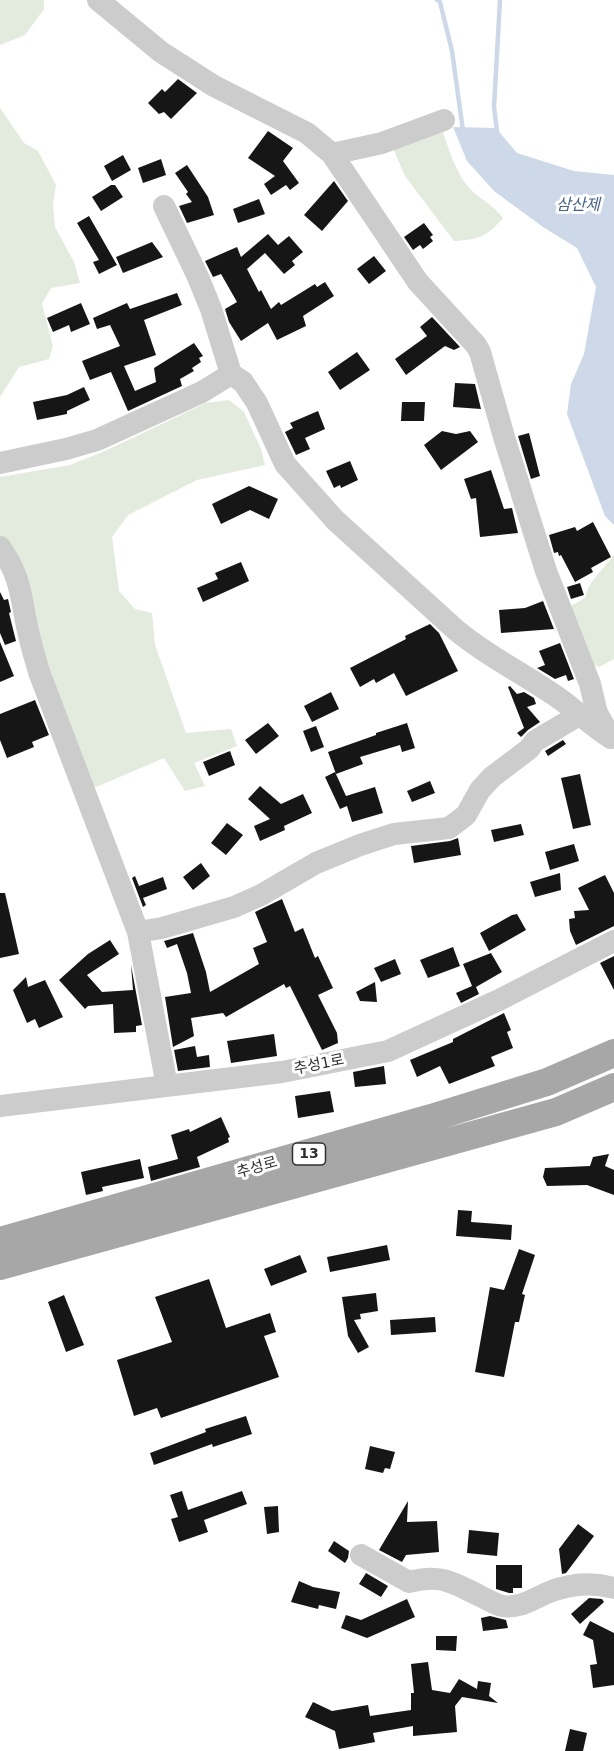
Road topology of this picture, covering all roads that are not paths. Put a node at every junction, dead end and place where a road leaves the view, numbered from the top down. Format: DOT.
graph roads {
  1 [pos="98,0"];
  2 [pos="444,120"];
  3 [pos="332,153"];
  4 [pos="164,206"];
  5 [pos="231,374"];
  6 [pos="0,463"];
  7 [pos="0,547"];
  8 [pos="579,715"];
  9 [pos="613,740"];
  10 [pos="138,932"];
  11 [pos="614,941"];
  12 [pos="614,1053"];
  13 [pos="167,1086"];
  14 [pos="614,1087"];
  15 [pos="0,1106"];
  16 [pos="0,1241"];
  17 [pos="0,1266"];
  18 [pos="361,1555"];
  19 [pos="614,1588"];
  1 -- 3 [label="street"];
  2 -- 3 [label="street"];
  3 -- 9 [label="street"];
  4 -- 5 [label="street"];
  5 -- 6 [label="street"];
  5 -- 8 [label="street"];
  7 -- 10 [label="street"];
  8 -- 9 [label="street"];
  8 -- 10 [label="street"];
  10 -- 13 [label="street"];
  11 -- 13 [label="street, 추성1로"];
  12 -- 16 [label="main road, 추성로 / 13"];
  13 -- 15 [label="street, 추성1로"];
  14 -- 17 [label="main road, 추성로 / 13"];
  18 -- 19 [label="street"];
}
